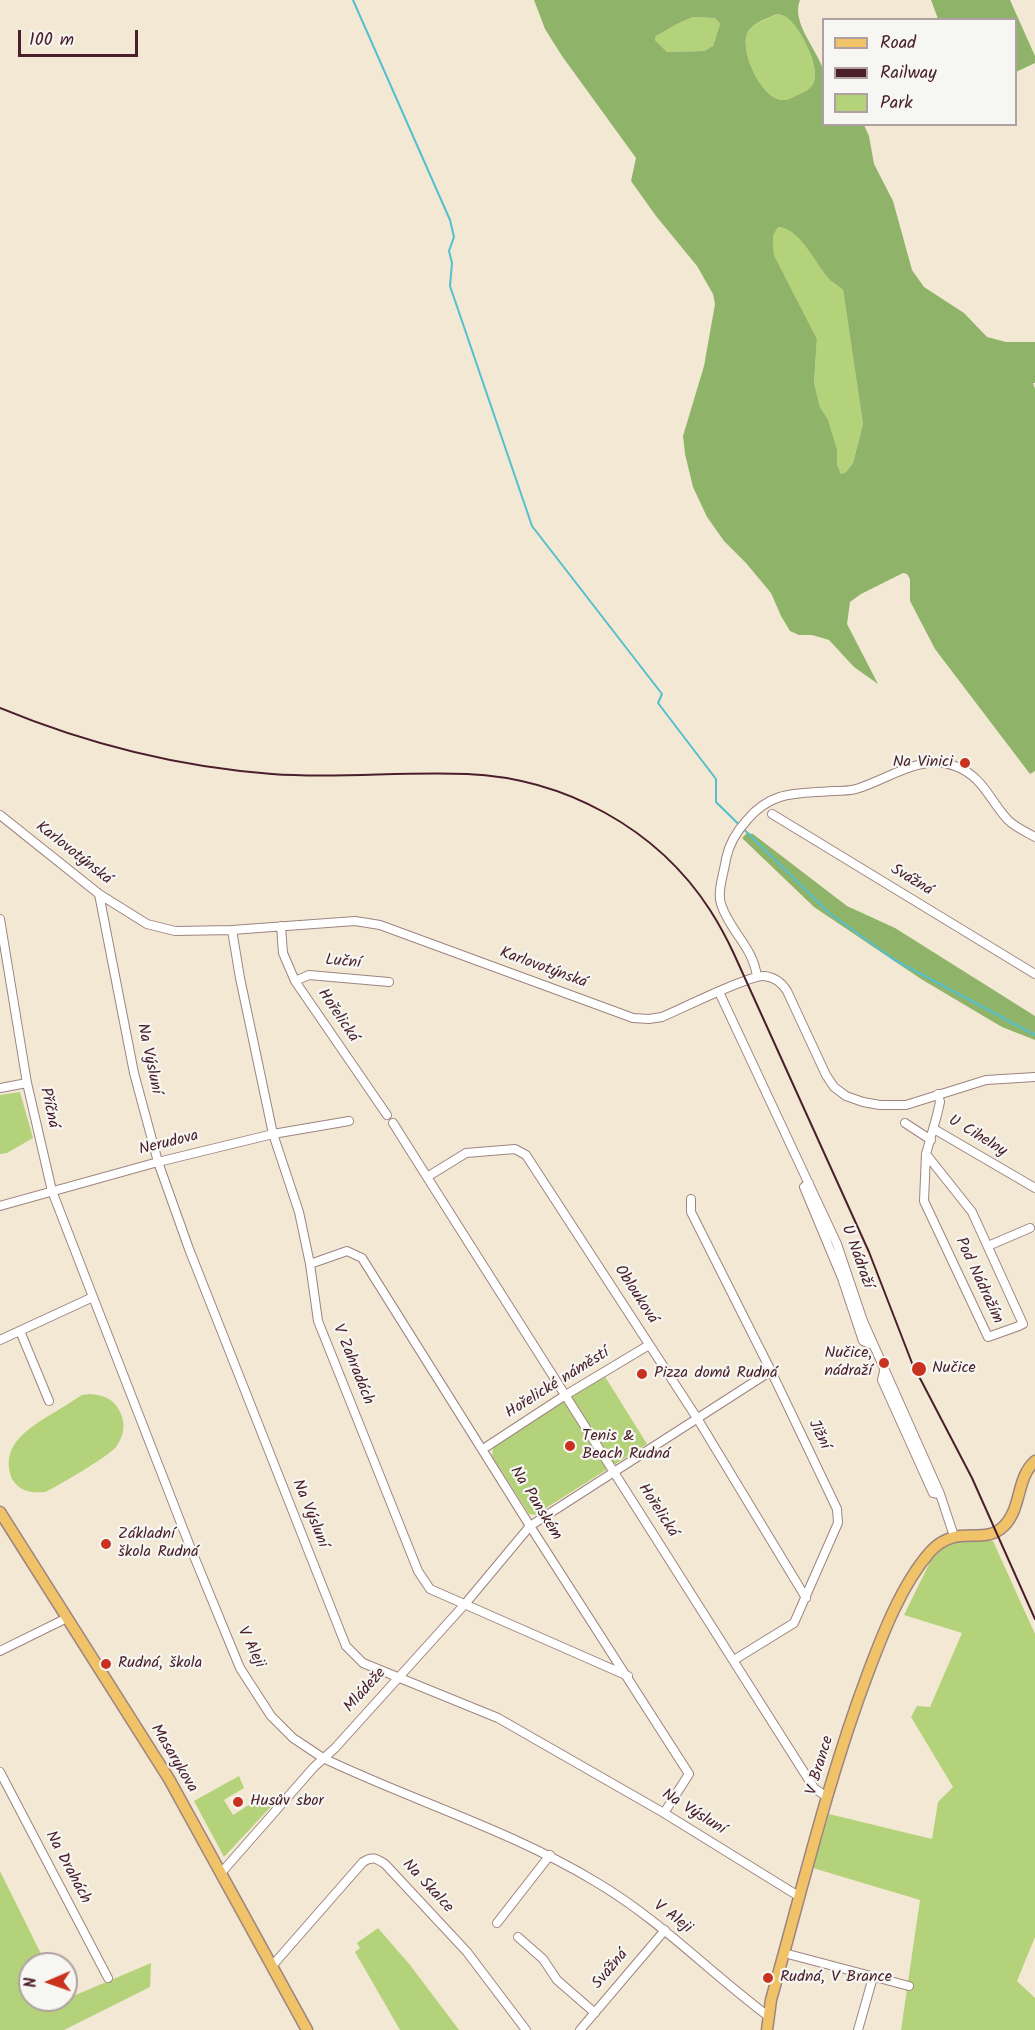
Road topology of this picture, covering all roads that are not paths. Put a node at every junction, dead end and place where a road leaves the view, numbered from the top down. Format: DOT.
graph roads {
  1 [pos="772,814"];
  2 [pos="1,818"];
  3 [pos="1035,837"];
  4 [pos="99,894"];
  5 [pos="0,919"];
  6 [pos="281,926"];
  7 [pos="232,930"];
  8 [pos="1035,974"];
  9 [pos="757,976"];
  10 [pos="295,981"];
  11 [pos="388,982"];
  12 [pos="719,992"];
  13 [pos="1035,1077"];
  14 [pos="27,1083"];
  15 [pos="0,1088"];
  16 [pos="938,1094"];
  17 [pos="387,1115"];
  18 [pos="349,1121"];
  19 [pos="393,1123"];
  20 [pos="905,1123"];
  21 [pos="934,1129"];
  22 [pos="273,1134"];
  23 [pos="931,1140"];
  24 [pos="926,1154"];
  25 [pos="158,1162"];
  26 [pos="427,1177"];
  27 [pos="1035,1188"];
  28 [pos="52,1191"];
  29 [pos="691,1199"];
  30 [pos="0,1206"];
  31 [pos="1030,1228"];
  32 [pos="988,1246"];
  33 [pos="310,1264"];
  34 [pos="93,1297"];
  35 [pos="20,1331"];
  36 [pos="0,1340"];
  37 [pos="649,1345"];
  38 [pos="771,1371"];
  39 [pos="564,1396"];
  40 [pos="49,1401"];
  41 [pos="697,1418"];
  42 [pos="483,1449"];
  43 [pos="1034,1465"];
  44 [pos="614,1473"];
  45 [pos="0,1512"];
  46 [pos="530,1526"];
  47 [pos="954,1536"];
  48 [pos="806,1598"];
  49 [pos="465,1604"];
  50 [pos="67,1618"];
  51 [pos="0,1651"];
  52 [pos="734,1660"];
  53 [pos="628,1676"];
  54 [pos="398,1678"];
  55 [pos="323,1758"];
  56 [pos="0,1772"];
  57 [pos="827,1797"];
  58 [pos="664,1813"];
  59 [pos="550,1855"];
  60 [pos="221,1873"];
  61 [pos="800,1898"];
  62 [pos="497,1923"];
  63 [pos="665,1930"];
  64 [pos="518,1937"];
  65 [pos="784,1953"];
  66 [pos="272,1966"];
  67 [pos="873,1977"];
  68 [pos="108,1978"];
  69 [pos="909,1986"];
  70 [pos="596,2013"];
  71 [pos="768,2016"];
  72 [pos="307,2030"];
  73 [pos="526,2030"];
  74 [pos="580,2030"];
  75 [pos="767,2030"];
  76 [pos="858,2030"];
  1 -- 8 [label="street, Svážná"];
  2 -- 4 [label="street, Karlovotýnská"];
  3 -- 9 [label="street"];
  4 -- 7 [label="street, Karlovotýnská"];
  4 -- 25 [label="street, Na Výsluní"];
  5 -- 14 [label="street, Příčná"];
  6 -- 7 [label="street, Karlovotýnská"];
  6 -- 10 [label="street, Hořelická"];
  6 -- 12 [label="street, Karlovotýnská"];
  7 -- 22 [label="street, V Zahradách"];
  9 -- 12 [label="street, Karlovotýnská"];
  9 -- 16 [label="street"];
  10 -- 11 [label="street, Luční"];
  10 -- 17 [label="street, Hořelická"];
  12 -- 47 [label="street, U Nádraží"];
  13 -- 16 [label="street"];
  14 -- 15 [label="street"];
  14 -- 28 [label="street, Příčná"];
  16 -- 21 [label="street, Pod Nádražím"];
  18 -- 22 [label="street, Nerudova"];
  19 -- 26 [label="street"];
  20 -- 23 [label="street"];
  21 -- 23 [label="street, Pod Nádražím"];
  21 -- 27 [label="street, U Cihelny"];
  22 -- 25 [label="street, Nerudova"];
  22 -- 33 [label="street, V Zahradách"];
  23 -- 24 [label="street, Pod Nádražím"];
  24 -- 32 [label="street, Pod Nádražím"];
  24 -- 32 [label="street, Pod Nádražím"];
  25 -- 28 [label="street, Nerudova"];
  25 -- 54 [label="street, Na Výsluní"];
  26 -- 37 [label="street, Oblouková"];
  26 -- 39 [label="street, Hořelická"];
  28 -- 30 [label="street, Nerudova"];
  28 -- 34 [label="street, Příčná"];
  29 -- 38 [label="street, Jižní"];
  31 -- 32 [label="street, Pod Nádražím"];
  33 -- 42 [label="street, Na Panském"];
  33 -- 49 [label="street, V Zahradách"];
  34 -- 35 [label="street"];
  34 -- 55 [label="street, V Aleji"];
  35 -- 36 [label="street"];
  35 -- 40 [label="street"];
  37 -- 39 [label="street, Hořelické náměstí"];
  37 -- 41 [label="street, Oblouková"];
  38 -- 41 [label="street"];
  38 -- 48 [label="street, Jižní"];
  39 -- 42 [label="street, Hořelické náměstí"];
  39 -- 44 [label="street, Hořelická"];
  41 -- 44 [label="street"];
  41 -- 48 [label="street, Oblouková"];
  42 -- 46 [label="street, Na Panském"];
  43 -- 47 [label="main road"];
  44 -- 46 [label="street"];
  44 -- 52 [label="street, Hořelická"];
  45 -- 50 [label="main road, Masarykova"];
  46 -- 49 [label="street, Mládeže"];
  46 -- 53 [label="street, Na Panském"];
  47 -- 57 [label="main road, V Brance"];
  48 -- 52 [label="street, Jižní"];
  49 -- 53 [label="street, V Zahradách"];
  49 -- 54 [label="street, Mládeže"];
  50 -- 51 [label="street"];
  50 -- 60 [label="main road, Masarykova"];
  52 -- 57 [label="street, Hořelická"];
  53 -- 58 [label="street, Na Panském"];
  54 -- 55 [label="street, Mládeže"];
  54 -- 58 [label="street, Na Výsluní"];
  55 -- 59 [label="street, V Aleji"];
  55 -- 60 [label="street, Mládeže"];
  56 -- 68 [label="street, Na Drahách"];
  57 -- 61 [label="main road, V Brance"];
  58 -- 61 [label="street, Na Výsluní"];
  59 -- 62 [label="street"];
  59 -- 63 [label="street, V Aleji"];
  60 -- 66 [label="main road, Masarykova"];
  61 -- 65 [label="main road, V Brance"];
  63 -- 70 [label="street, Svážná"];
  63 -- 71 [label="street, V Aleji"];
  64 -- 70 [label="street"];
  65 -- 67 [label="street"];
  65 -- 71 [label="main road, V Brance"];
  66 -- 72 [label="main road, Masarykova"];
  66 -- 73 [label="street, Na Skalce"];
  67 -- 69 [label="street"];
  67 -- 76 [label="street"];
  70 -- 74 [label="street, Svážná"];
  71 -- 75 [label="main road, V Brance"];
}
